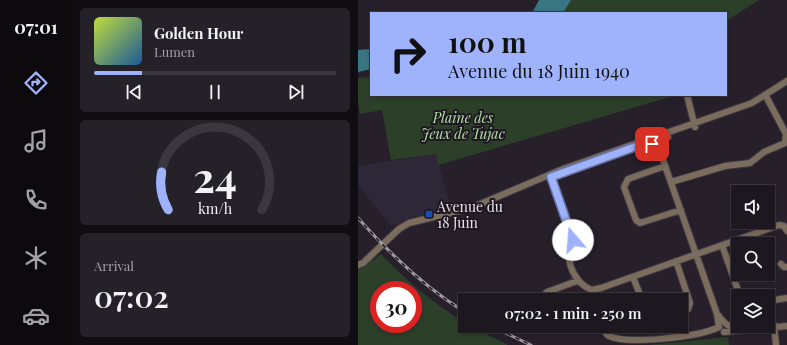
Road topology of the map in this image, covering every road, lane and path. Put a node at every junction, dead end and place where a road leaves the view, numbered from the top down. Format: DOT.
graph roads {
  1 [pos="787,81"];
  2 [pos="787,86"];
  3 [pos="687,96"];
  4 [pos="767,98"];
  5 [pos="694,125"];
  6 [pos="656,141"];
  7 [pos="665,166"];
  8 [pos="551,176"];
  9 [pos="671,182"];
  10 [pos="681,210"];
  11 [pos="787,231"];
  12 [pos="722,245"];
  13 [pos="696,254"];
  14 [pos="676,261"];
  15 [pos="360,263"];
  16 [pos="633,277"];
  17 [pos="577,281"];
  18 [pos="738,289"];
  19 [pos="592,290"];
  20 [pos="545,293"];
  21 [pos="592,293"];
  22 [pos="639,293"];
  23 [pos="687,293"];
  24 [pos="688,297"];
  25 [pos="787,298"];
  26 [pos="775,300"];
  27 [pos="688,309"];
  28 [pos="787,324"];
  29 [pos="775,326"];
  30 [pos="722,327"];
  31 [pos="731,327"];
  32 [pos="731,328"];
  33 [pos="607,333"];
  34 [pos="773,333"];
  35 [pos="776,345"];
  1 -- 5 [label="street"];
  2 -- 4 [label="street"];
  3 -- 5 [label="street"];
  4 -- 5 [label="street"];
  4 -- 9 [label="street"];
  5 -- 6 [label="street"];
  6 -- 7 [label="street"];
  6 -- 8 [label="street"];
  6 -- 8 [label="street"];
  7 -- 9 [label="street"];
  7 -- 10 [label="street"];
  8 -- 15 [label="street"];
  8 -- 17 [label="street"];
  9 -- 10 [label="street"];
  10 -- 13 [label="street"];
  11 -- 12 [label="street"];
  12 -- 13 [label="street"];
  12 -- 18 [label="street"];
  13 -- 14 [label="street"];
  13 -- 30 [label="street"];
  14 -- 16 [label="street"];
  14 -- 23 [label="street"];
  16 -- 19 [label="street"];
  16 -- 22 [label="street"];
  17 -- 19 [label="street"];
  17 -- 20 [label="street"];
  19 -- 21 [label="street"];
  24 -- 27 [label="street"];
  25 -- 26 [label="street"];
  28 -- 29 [label="street"];
  30 -- 31 [label="street"];
  30 -- 32 [label="street"];
  30 -- 33 [label="street"];
  34 -- 35 [label="street"];
}
